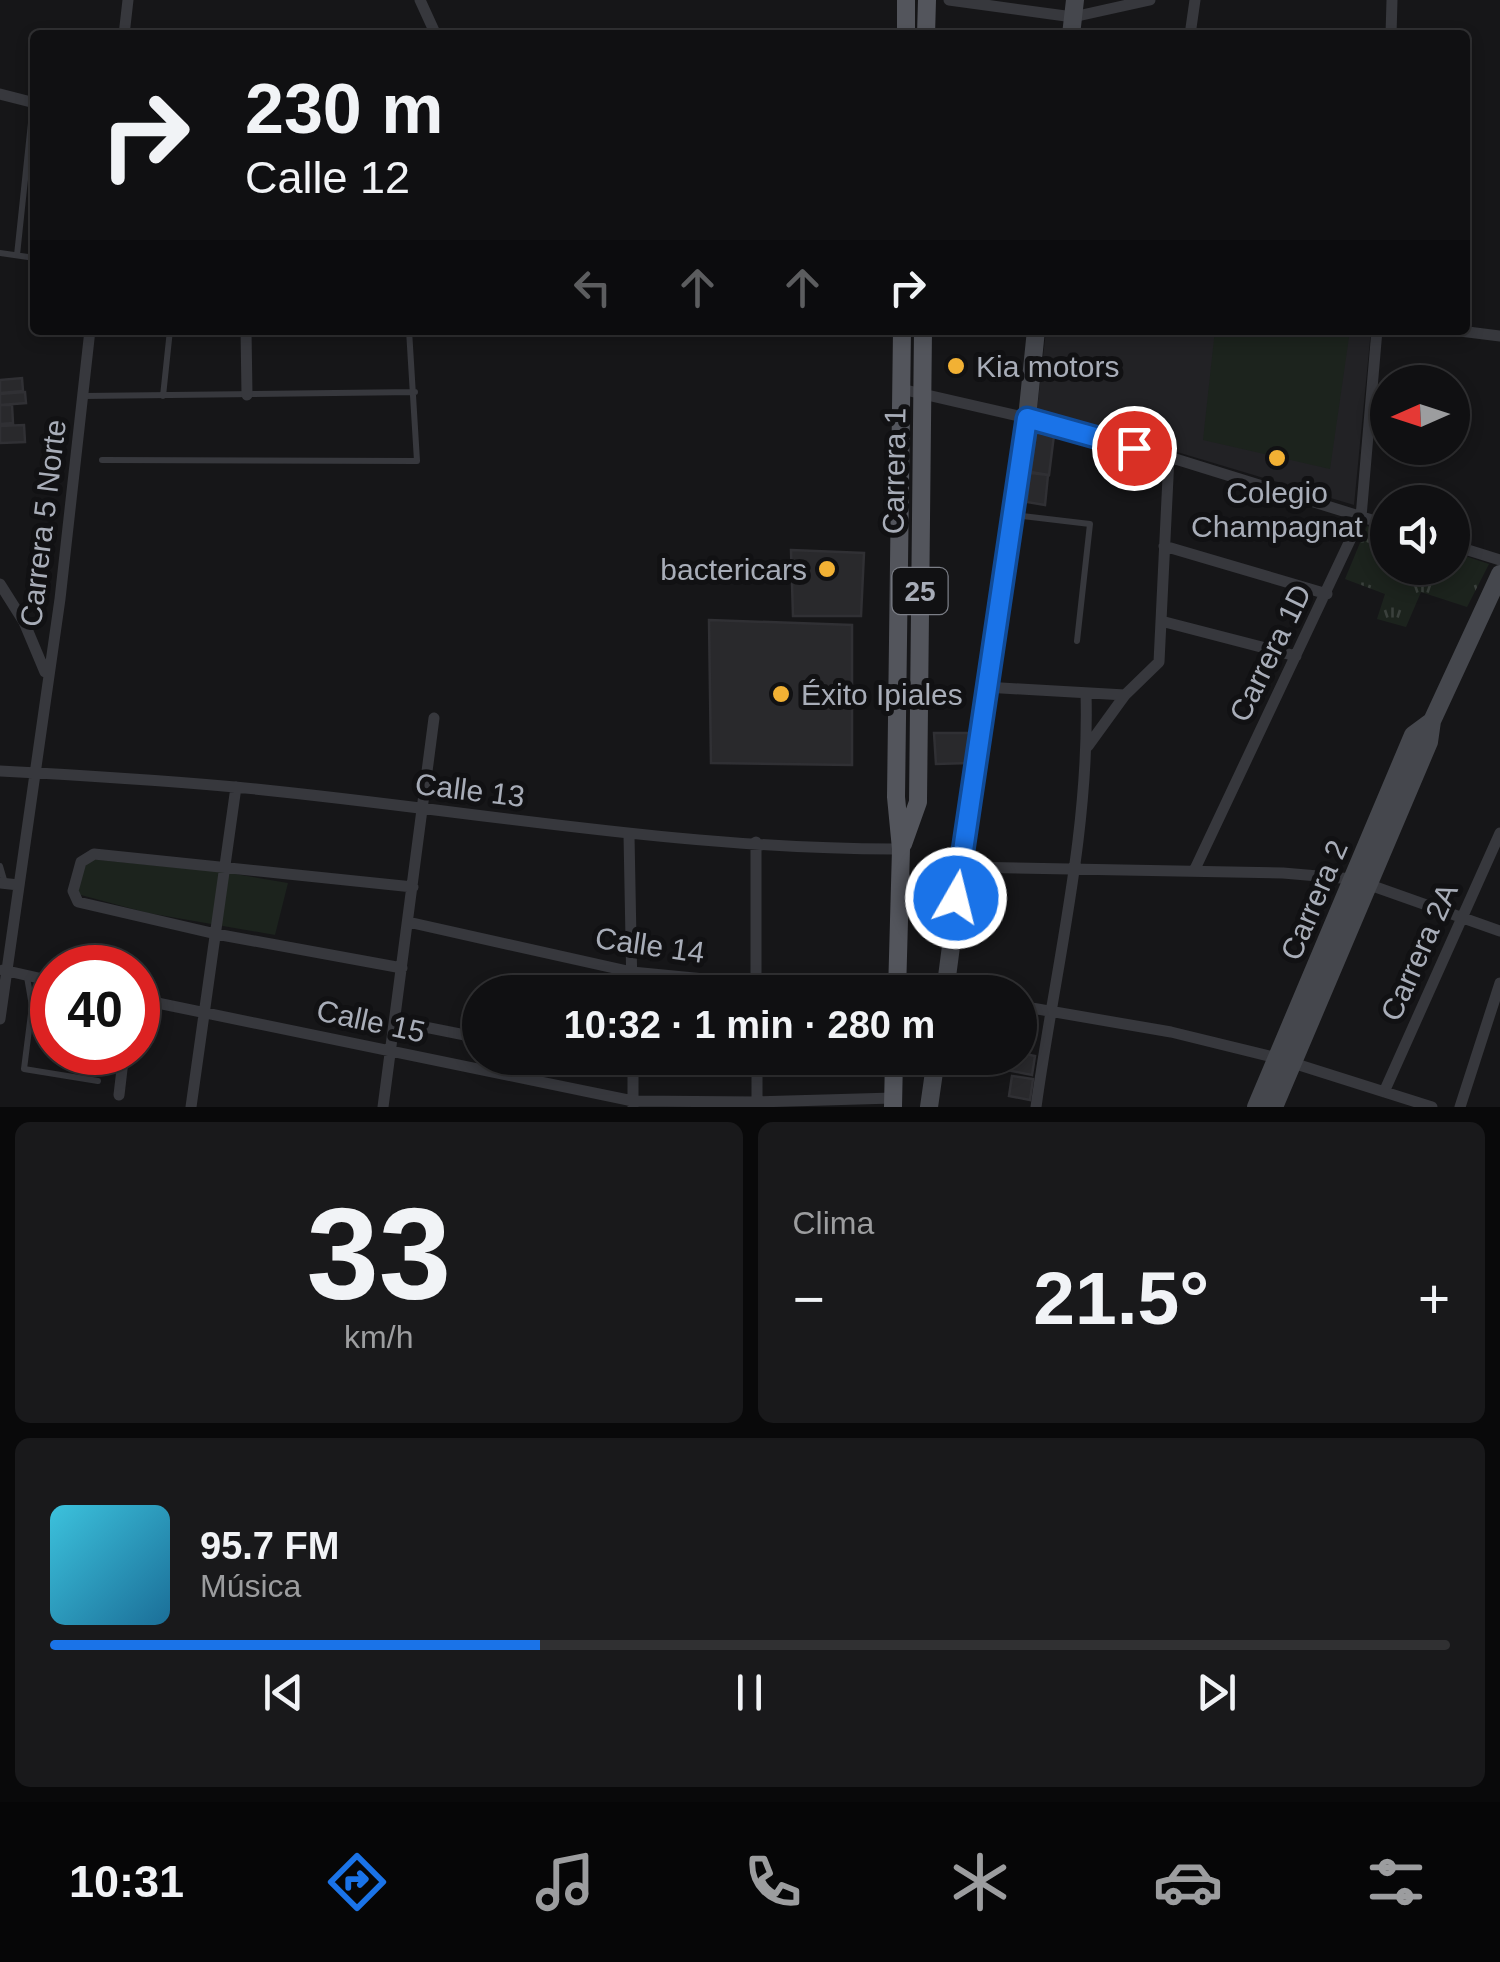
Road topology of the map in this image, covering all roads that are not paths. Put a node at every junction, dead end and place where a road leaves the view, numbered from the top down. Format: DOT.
graph roads {
  1 [pos="128,0"];
  2 [pos="420,0"];
  3 [pos="906,0"];
  4 [pos="927,0"];
  5 [pos="949,0"];
  6 [pos="1150,0"];
  7 [pos="1195,0"];
  8 [pos="1392,0"];
  9 [pos="1073,17"];
  10 [pos="125,30"];
  11 [pos="434,30"];
  12 [pos="906,30"];
  13 [pos="926,30"];
  14 [pos="1191,30"];
  15 [pos="1391,30"];
  16 [pos="0,94"];
  17 [pos="30,102"];
  18 [pos="30,139"];
  19 [pos="0,253"];
  20 [pos="17,255"];
  21 [pos="30,257"];
  22 [pos="1470,332"];
  23 [pos="90,335"];
  24 [pos="169,335"];
  25 [pos="246,335"];
  26 [pos="409,335"];
  27 [pos="902,335"];
  28 [pos="923,335"];
  29 [pos="1035,335"];
  30 [pos="1376,335"];
  31 [pos="1500,336"];
  32 [pos="901,388"];
  33 [pos="922,391"];
  34 [pos="415,392"];
  35 [pos="247,395"];
  36 [pos="84,396"];
  37 [pos="162,396"];
  38 [pos="1027,418"];
  39 [pos="1169,457"];
  40 [pos="102,460"];
  41 [pos="1012,515"];
  42 [pos="1361,517"];
  43 [pos="1370,520"];
  44 [pos="1164,546"];
  45 [pos="1470,551"];
  46 [pos="1500,560"];
  47 [pos="1500,574"];
  48 [pos="0,584"];
  49 [pos="1327,594"];
  50 [pos="1161,621"];
  51 [pos="1077,640"];
  52 [pos="1296,656"];
  53 [pos="47,676"];
  54 [pos="897,686"];
  55 [pos="919,686"];
  56 [pos="985,687"];
  57 [pos="1086,693"];
  58 [pos="1125,695"];
  59 [pos="434,718"];
  60 [pos="1088,746"];
  61 [pos="0,771"];
  62 [pos="34,773"];
  63 [pos="236,787"];
  64 [pos="423,810"];
  65 [pos="1500,833"];
  66 [pos="629,834"];
  67 [pos="756,842"];
  68 [pos="902,849"];
  69 [pos="0,866"];
  70 [pos="226,866"];
  71 [pos="960,867"];
  72 [pos="1077,867"];
  73 [pos="1194,871"];
  74 [pos="1360,881"];
  75 [pos="2,884"];
  76 [pos="19,885"];
  77 [pos="413,886"];
  78 [pos="1462,918"];
  79 [pos="408,922"];
  80 [pos="1500,932"];
  81 [pos="216,934"];
  82 [pos="402,968"];
  83 [pos="3,970"];
  84 [pos="632,972"];
  85 [pos="26,975"];
  86 [pos="655,975"];
  87 [pos="756,975"];
  88 [pos="897,975"];
  89 [pos="948,975"];
  90 [pos="30,976"];
  91 [pos="1500,983"];
  92 [pos="30,996"];
  93 [pos="160,1002"];
  94 [pos="1037,1009"];
  95 [pos="205,1011"];
  96 [pos="1050,1011"];
  97 [pos="0,1019"];
  98 [pos="395,1021"];
  99 [pos="30,1022"];
  100 [pos="462,1034"];
  101 [pos="390,1051"];
  102 [pos="1284,1060"];
  103 [pos="30,1070"];
  104 [pos="64,1075"];
  105 [pos="121,1075"];
  106 [pos="632,1075"];
  107 [pos="756,1075"];
  108 [pos="894,1075"];
  109 [pos="934,1075"];
  110 [pos="98,1080"];
  111 [pos="1384,1092"];
  112 [pos="119,1095"];
  113 [pos="893,1102"];
  114 [pos="633,1104"];
  115 [pos="757,1105"];
  116 [pos="191,1107"];
  117 [pos="383,1107"];
  118 [pos="929,1107"];
  119 [pos="1036,1107"];
  120 [pos="1256,1107"];
  121 [pos="1274,1107"];
  122 [pos="1432,1107"];
  123 [pos="1460,1107"];
  1 -- 10 [label="street"];
  2 -- 11 [label="street"];
  3 -- 12 [label="main road"];
  4 -- 13 [label="main road"];
  5 -- 9 [label="street"];
  6 -- 9 [label="street"];
  7 -- 14 [label="street"];
  8 -- 15 [label="street"];
  16 -- 17 [label="street"];
  18 -- 20 [label="lane"];
  19 -- 20 [label="lane"];
  20 -- 21 [label="lane"];
  22 -- 31 [label="street"];
  23 -- 36 [label="street, Carrera 5 Norte"];
  24 -- 37 [label="lane"];
  25 -- 35 [label="street"];
  26 -- 34 [label="lane"];
  27 -- 32 [label="main road, Carrera 1 / 25"];
  28 -- 33 [label="main road, Carrera 1 / 25"];
  29 -- 38 [label="street"];
  30 -- 42 [label="street, Carrera 1D"];
  32 -- 33 [label="street"];
  32 -- 54 [label="main road, Carrera 1 / 25"];
  33 -- 38 [label="street"];
  33 -- 55 [label="main road, Carrera 1 / 25"];
  34 -- 35 [label="lane"];
  34 -- 40 [label="lane"];
  35 -- 37 [label="lane"];
  36 -- 37 [label="lane"];
  36 -- 53 [label="street, Carrera 5 Norte"];
  38 -- 39 [label="street"];
  38 -- 41 [label="street"];
  39 -- 42 [label="street"];
  39 -- 44 [label="street"];
  41 -- 51 [label="lane"];
  41 -- 56 [label="street"];
  42 -- 43 [label="street"];
  42 -- 49 [label="street, Carrera 1D"];
  44 -- 49 [label="street"];
  44 -- 50 [label="street"];
  45 -- 46 [label="street"];
  47 -- 74 [label="street, Carrera 2"];
  48 -- 53 [label="street"];
  49 -- 52 [label="street, Carrera 1D"];
  50 -- 52 [label="street"];
  50 -- 58 [label="street"];
  52 -- 73 [label="street, Carrera 1D"];
  53 -- 62 [label="street, Carrera 5 Norte"];
  54 -- 55 [label="main road"];
  54 -- 68 [label="main road, Carrera 1 / 25"];
  55 -- 68 [label="main road, Carrera 1 / 25"];
  56 -- 57 [label="street"];
  56 -- 71 [label="street"];
  57 -- 58 [label="street"];
  57 -- 60 [label="street"];
  58 -- 60 [label="street"];
  59 -- 64 [label="street"];
  60 -- 72 [label="street"];
  61 -- 62 [label="street, Calle 13"];
  62 -- 63 [label="street, Calle 13"];
  62 -- 76 [label="street, Carrera 5 Norte"];
  63 -- 64 [label="street, Calle 13"];
  63 -- 70 [label="street"];
  64 -- 66 [label="street, Calle 13"];
  64 -- 77 [label="street"];
  65 -- 78 [label="street, Carrera 2A"];
  66 -- 67 [label="street, Calle 13"];
  66 -- 84 [label="street"];
  67 -- 68 [label="street, Calle 13"];
  67 -- 87 [label="street"];
  68 -- 88 [label="main road, Carrera 1 / 25"];
  69 -- 75 [label="lane"];
  70 -- 77 [label="street"];
  70 -- 81 [label="street"];
  70 -- 81 [label="street"];
  71 -- 72 [label="street"];
  71 -- 89 [label="street"];
  72 -- 73 [label="street"];
  72 -- 96 [label="street"];
  73 -- 74 [label="street"];
  74 -- 78 [label="street"];
  74 -- 102 [label="street, Carrera 2"];
  75 -- 76 [label="street"];
  76 -- 83 [label="street, Carrera 5 Norte"];
  77 -- 79 [label="street"];
  78 -- 80 [label="street"];
  78 -- 111 [label="street, Carrera 2A"];
  79 -- 82 [label="street"];
  79 -- 84 [label="street, Calle 14"];
  81 -- 82 [label="street"];
  81 -- 95 [label="street"];
  82 -- 98 [label="street"];
  83 -- 85 [label="street"];
  83 -- 97 [label="street, Carrera 5 Norte"];
  84 -- 86 [label="street, Calle 14"];
  85 -- 90 [label="street"];
  85 -- 92 [label="lane"];
  91 -- 123 [label="street"];
  93 -- 95 [label="street, Calle 15"];
  94 -- 96 [label="street"];
  95 -- 101 [label="street, Calle 15"];
  95 -- 116 [label="street"];
  96 -- 102 [label="street"];
  96 -- 119 [label="street"];
  98 -- 100 [label="street"];
  98 -- 101 [label="street"];
  99 -- 103 [label="lane"];
  101 -- 114 [label="street, Calle 15"];
  101 -- 117 [label="street"];
  102 -- 111 [label="street"];
  102 -- 120 [label="street, Carrera 2"];
  102 -- 121 [label="street, Carrera 2"];
  104 -- 110 [label="lane"];
  105 -- 112 [label="street"];
  106 -- 114 [label="street"];
  107 -- 115 [label="street"];
  108 -- 113 [label="main road"];
  109 -- 118 [label="street"];
  111 -- 122 [label="street"];
  113 -- 115 [label="street, Calle 15"];
  114 -- 115 [label="street, Calle 15"];
}
